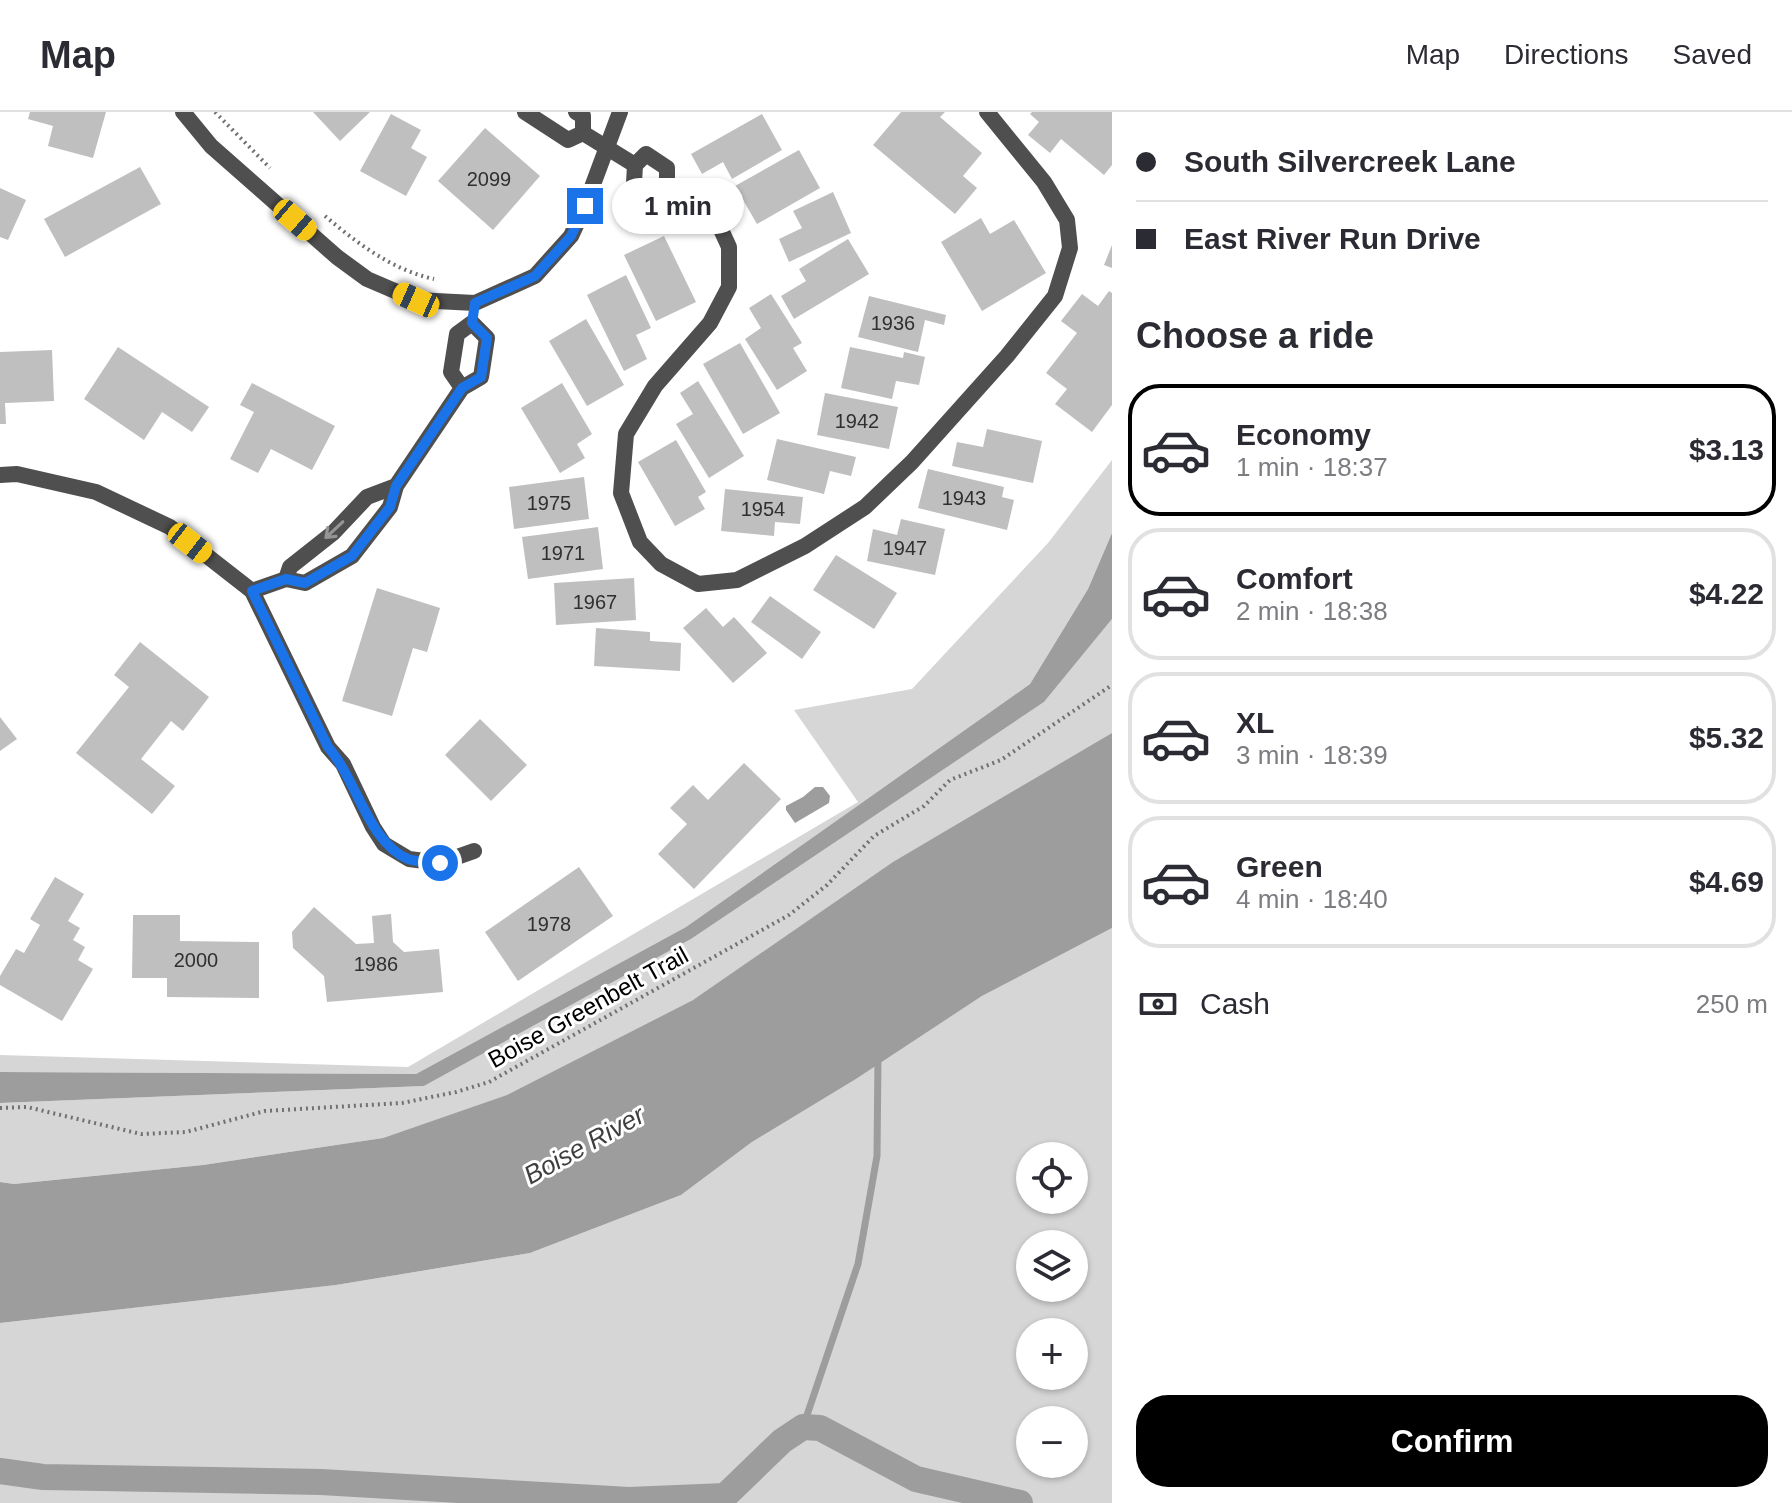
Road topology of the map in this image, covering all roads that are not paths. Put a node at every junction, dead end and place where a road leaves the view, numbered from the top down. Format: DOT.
graph roads {
  1 [pos="183,112"];
  2 [pos="525,112"];
  3 [pos="576,112"];
  4 [pos="620,112"];
  5 [pos="987,112"];
  6 [pos="583,133"];
  7 [pos="606,147"];
  8 [pos="635,165"];
  9 [pos="667,185"];
  10 [pos="475,303"];
  11 [pos="472,323"];
  12 [pos="462,388"];
  13 [pos="0,475"];
  14 [pos="396,486"];
  15 [pos="286,579"];
  16 [pos="252,591"];
  17 [pos="474,851"];
  1 -- 10 [label="street"];
  2 -- 6 [label="street"];
  3 -- 6 [label="street"];
  4 -- 7 [label="street"];
  5 -- 9 [label="street"];
  6 -- 7 [label="street"];
  7 -- 8 [label="street"];
  7 -- 10 [label="street"];
  8 -- 9 [label="street"];
  8 -- 9 [label="street"];
  10 -- 11 [label="street"];
  11 -- 12 [label="street"];
  11 -- 12 [label="street"];
  12 -- 14 [label="street"];
  13 -- 16 [label="street"];
  14 -- 15 [label="street, one-way"];
  14 -- 15 [label="street"];
  15 -- 16 [label="street"];
  16 -- 17 [label="street"];
}
